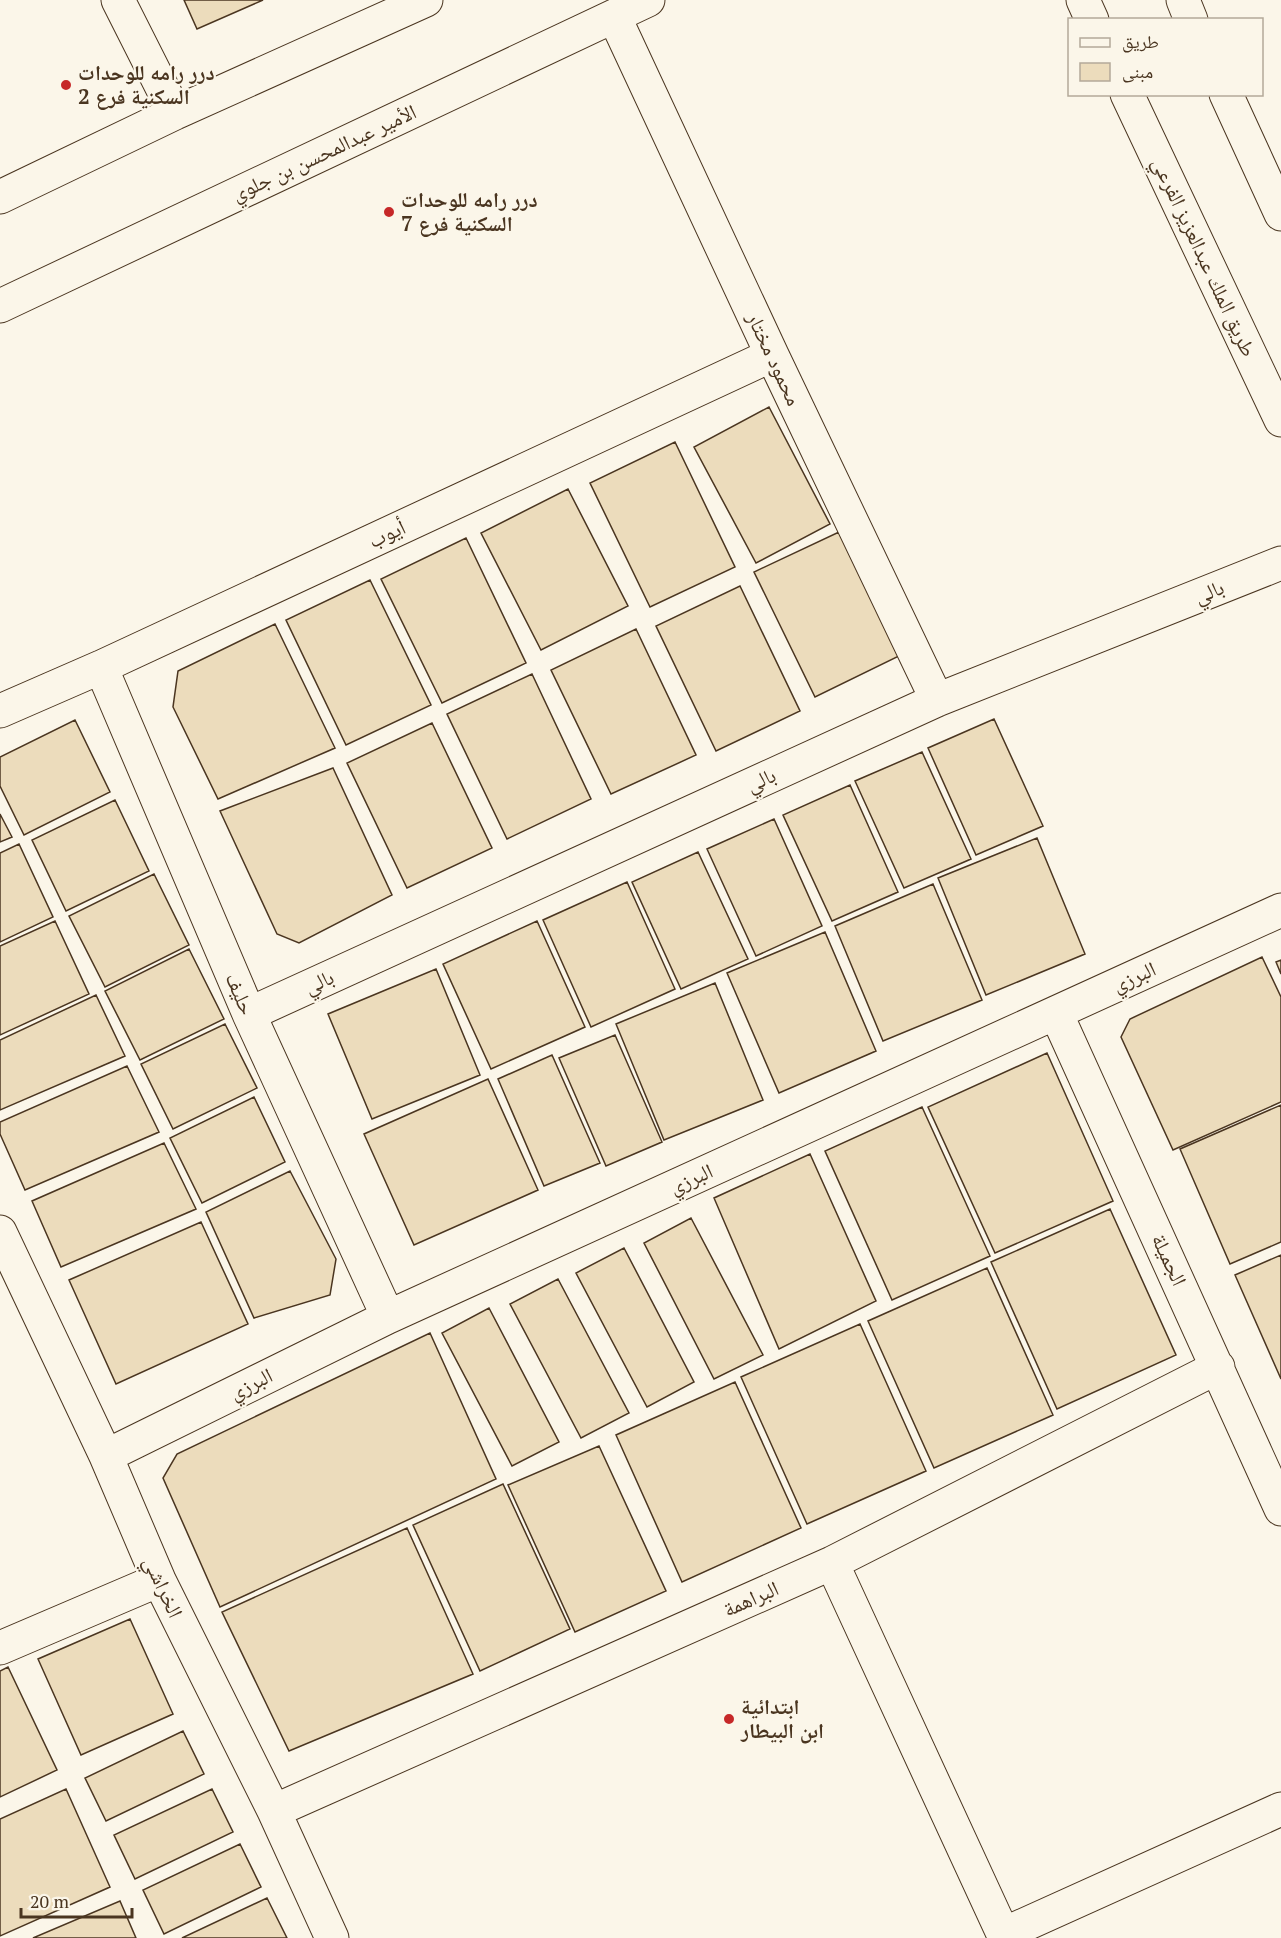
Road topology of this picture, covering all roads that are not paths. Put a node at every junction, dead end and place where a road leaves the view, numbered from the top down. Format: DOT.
graph roads {
  1 [pos="118,0"];
  2 [pos="426,0"];
  3 [pos="648,0"];
  4 [pos="1083,0"];
  5 [pos="1104,0"];
  6 [pos="1183,0"];
  7 [pos="614,16"];
  8 [pos="1091,18"];
  9 [pos="1110,18"];
  10 [pos="1190,18"];
  11 [pos="1128,96"];
  12 [pos="1138,96"];
  13 [pos="1227,96"];
  14 [pos="175,113"];
  15 [pos="1162,168"];
  16 [pos="0,197"];
  17 [pos="1281,214"];
  18 [pos="0,306"];
  19 [pos="772,356"];
  20 [pos="1281,420"];
  21 [pos="1281,563"];
  22 [pos="101,667"];
  23 [pos="937,700"];
  24 [pos="0,711"];
  25 [pos="1281,910"];
  26 [pos="1056,1012"];
  27 [pos="249,1014"];
  28 [pos="0,1232"];
  29 [pos="388,1317"];
  30 [pos="1218,1367"];
  31 [pos="106,1456"];
  32 [pos="1281,1509"];
  33 [pos="832,1563"];
  34 [pos="159,1580"];
  35 [pos="0,1648"];
  36 [pos="1281,1809"];
  37 [pos="274,1811"];
  38 [pos="1005,1936"];
  39 [pos="332,1938"];
  1 -- 14 [label="street"];
  2 -- 14 [label="street"];
  3 -- 7 [label="street, الأمير عبدالمحسن بن جلوي"];
  4 -- 8 [label="street"];
  5 -- 9 [label="street"];
  6 -- 10 [label="street"];
  7 -- 18 [label="street, الأمير عبدالمحسن بن جلوي"];
  7 -- 19 [label="street, محمود مختار"];
  11 -- 15 [label="street, طريق الملك عبدالعزيز الفرعي"];
  12 -- 15 [label="street"];
  13 -- 17 [label="street"];
  14 -- 16 [label="street"];
  15 -- 20 [label="street, طريق الملك عبدالعزيز الفرعي"];
  19 -- 22 [label="street, أيوب"];
  19 -- 23 [label="street, محمود مختار"];
  21 -- 23 [label="street, بالي"];
  22 -- 24 [label="street, أيوب"];
  22 -- 27 [label="street, حليف"];
  23 -- 27 [label="street, بالي"];
  25 -- 26 [label="street, البرزي"];
  26 -- 29 [label="street, البرزي"];
  26 -- 30 [label="street, الجميلة"];
  27 -- 29 [label="street, حليف"];
  28 -- 31 [label="street, الخراشي"];
  29 -- 31 [label="street, البرزي"];
  30 -- 32 [label="street, الجميلة"];
  30 -- 33 [label="street, البراهمة"];
  31 -- 34 [label="street, الخراشي"];
  33 -- 37 [label="street, البراهمة"];
  33 -- 38 [label="street"];
  34 -- 35 [label="street"];
  34 -- 37 [label="street, الخراشي"];
  36 -- 38 [label="street"];
  37 -- 39 [label="street, الخراشي"];
}
